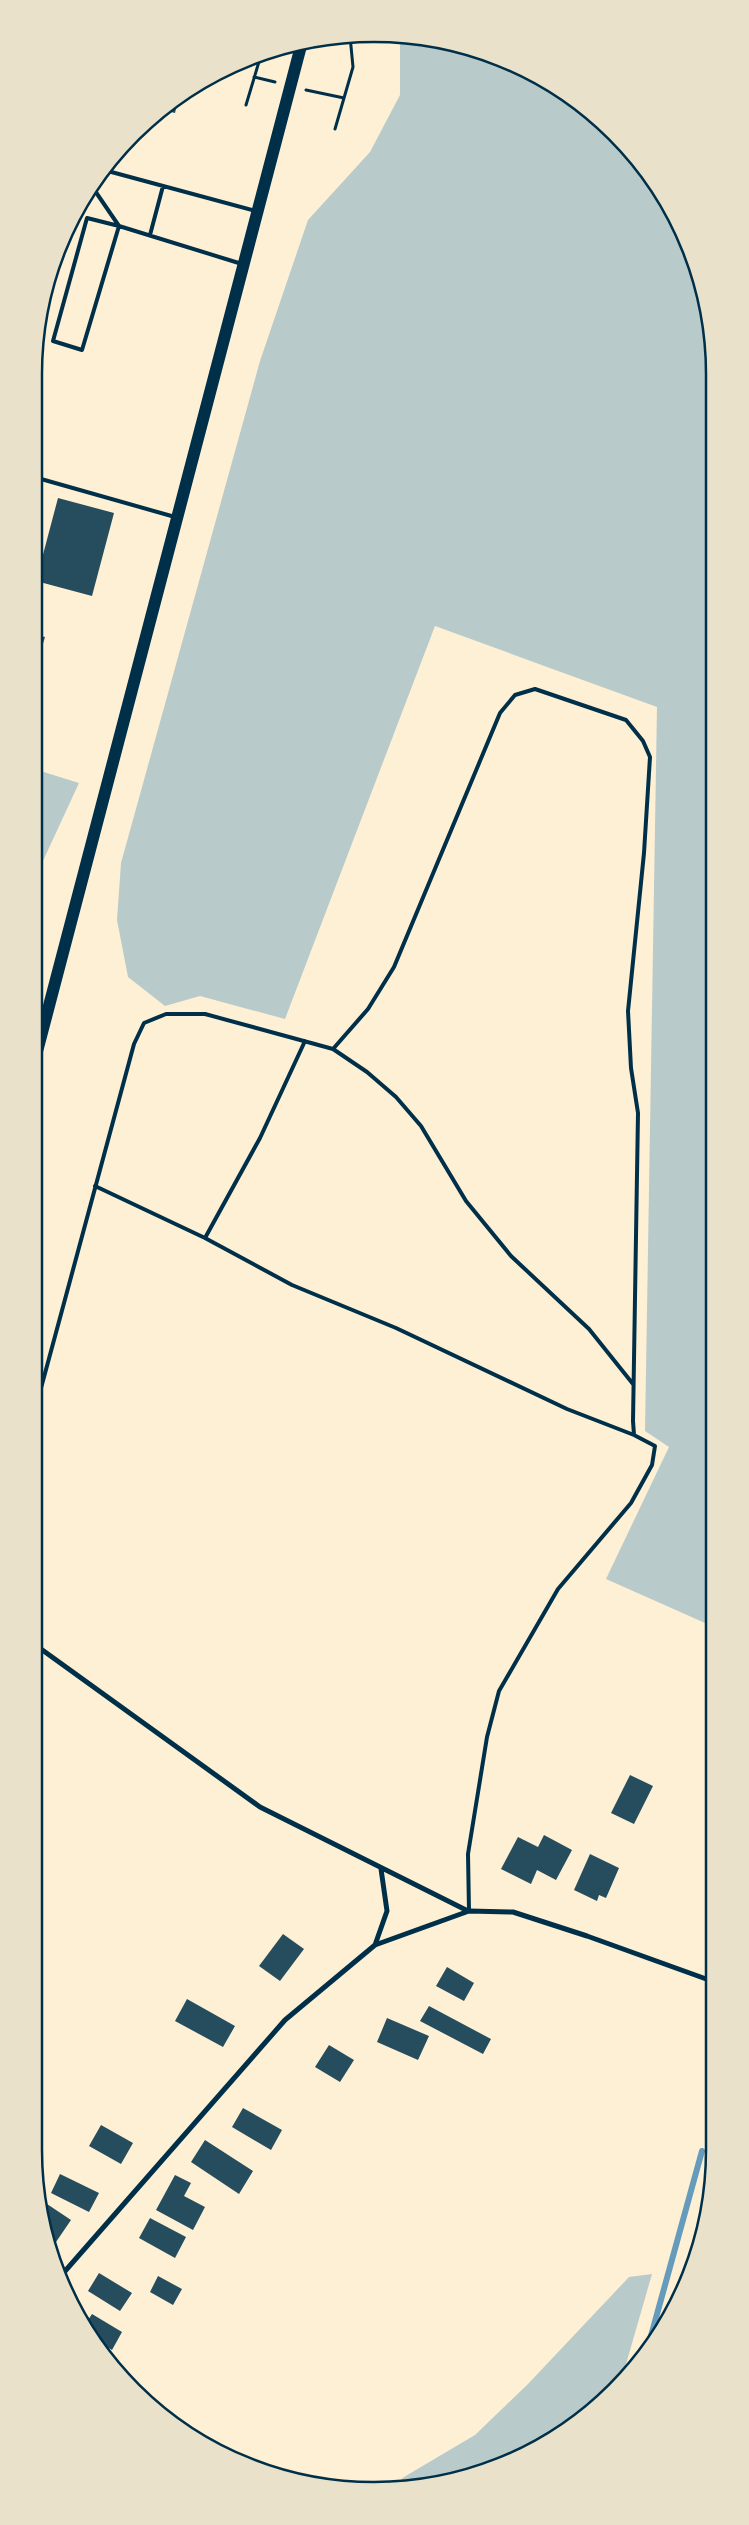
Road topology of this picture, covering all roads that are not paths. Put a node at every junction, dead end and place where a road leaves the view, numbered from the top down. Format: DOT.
graph roads {
  1 [pos="300,51"];
  2 [pos="111,172"];
  3 [pos="163,186"];
  4 [pos="96,193"];
  5 [pos="258,212"];
  6 [pos="119,226"];
  7 [pos="150,235"];
  8 [pos="244,264"];
  9 [pos="42,479"];
  10 [pos="177,518"];
  11 [pos="42,1033"];
  12 [pos="305,1041"];
  13 [pos="333,1049"];
  14 [pos="95,1186"];
  15 [pos="205,1238"];
  16 [pos="42,1384"];
  17 [pos="633,1384"];
  18 [pos="634,1435"];
  19 [pos="42,1650"];
  20 [pos="381,1869"];
  21 [pos="468,1911"];
  22 [pos="375,1945"];
  23 [pos="706,1979"];
  24 [pos="65,2271"];
  1 -- 5 [label="main road"];
  2 -- 3 [label="lane"];
  3 -- 5 [label="lane"];
  3 -- 7 [label="lane"];
  4 -- 6 [label="lane"];
  5 -- 8 [label="main road"];
  6 -- 6 [label="lane"];
  6 -- 7 [label="lane"];
  7 -- 8 [label="lane"];
  8 -- 10 [label="main road"];
  9 -- 10 [label="lane"];
  10 -- 11 [label="main road"];
  12 -- 13 [label="lane"];
  12 -- 14 [label="lane"];
  12 -- 15 [label="lane"];
  13 -- 17 [label="lane"];
  13 -- 17 [label="lane"];
  14 -- 15 [label="lane"];
  14 -- 16 [label="lane"];
  15 -- 18 [label="lane"];
  17 -- 18 [label="lane"];
  18 -- 21 [label="lane"];
  19 -- 20 [label="street"];
  20 -- 21 [label="street"];
  20 -- 22 [label="street"];
  21 -- 22 [label="street"];
  21 -- 23 [label="street"];
  22 -- 24 [label="street"];
}
